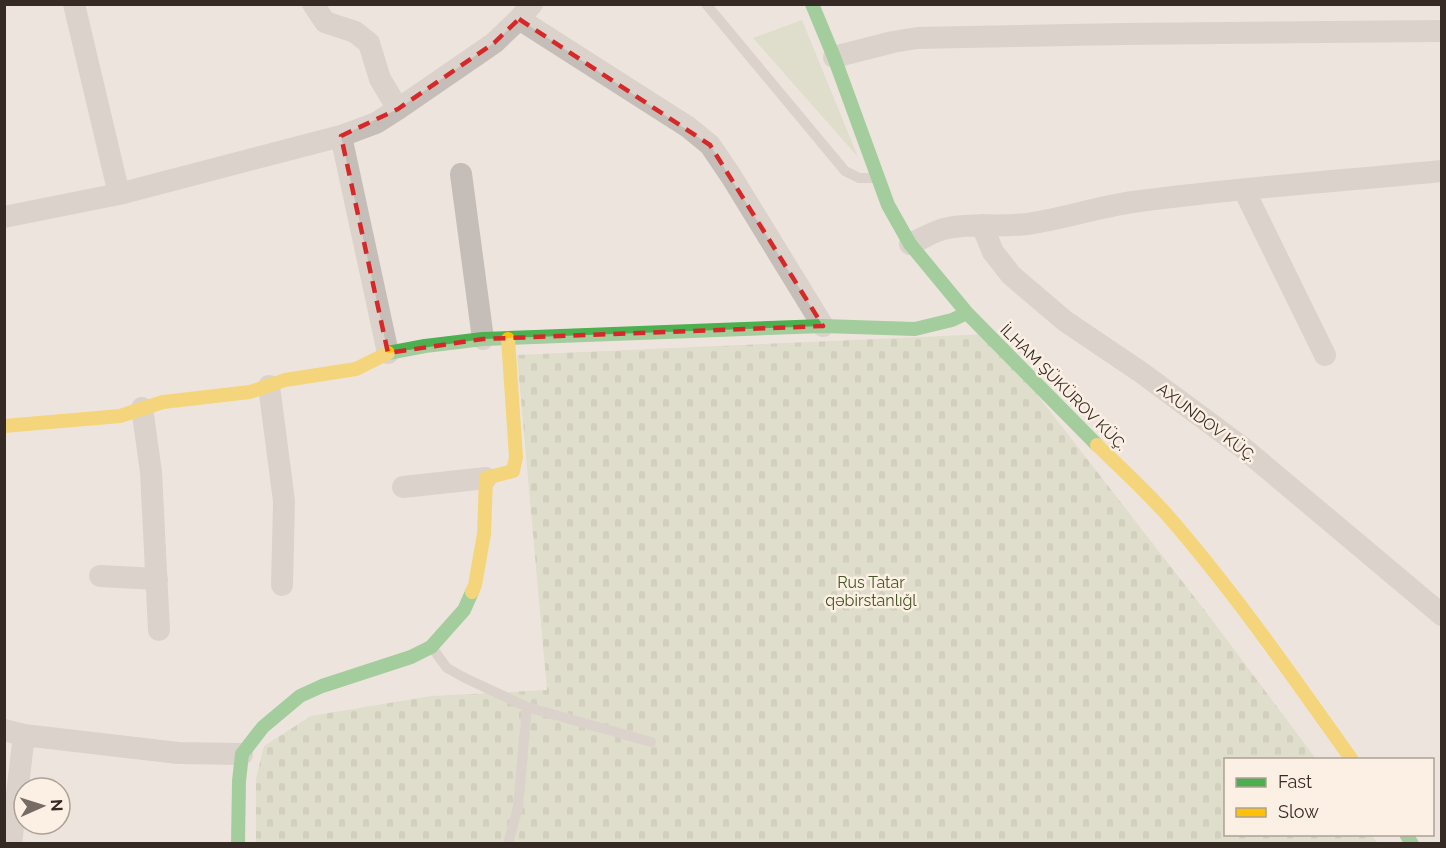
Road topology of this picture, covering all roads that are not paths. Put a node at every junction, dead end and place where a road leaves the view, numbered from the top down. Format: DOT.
graph roads {
  1 [pos="74,4"];
  2 [pos="314,4"];
  3 [pos="706,4"];
  4 [pos="812,4"];
  5 [pos="525,12"];
  6 [pos="1442,31"];
  7 [pos="834,57"];
  8 [pos="398,109"];
  9 [pos="341,136"];
  10 [pos="1442,171"];
  11 [pos="461,174"];
  12 [pos="878,177"];
  13 [pos="1244,190"];
  14 [pos="119,194"];
  15 [pos="4,217"];
  16 [pos="982,225"];
  17 [pos="910,244"];
  18 [pos="967,313"];
  19 [pos="823,326"];
  20 [pos="483,339"];
  21 [pos="508,339"];
  22 [pos="388,353"];
  23 [pos="1325,355"];
  24 [pos="269,386"];
  25 [pos="142,408"];
  26 [pos="4,426"];
  27 [pos="486,478"];
  28 [pos="404,487"];
  29 [pos="100,576"];
  30 [pos="157,579"];
  31 [pos="282,585"];
  32 [pos="1442,615"];
  33 [pos="159,630"];
  34 [pos="431,646"];
  35 [pos="527,707"];
  36 [pos="14,733"];
  37 [pos="651,742"];
  38 [pos="242,754"];
  39 [pos="1351,758"];
  40 [pos="9,841"];
  41 [pos="238,843"];
  42 [pos="508,843"];
  1 -- 14 [label="street"];
  2 -- 8 [label="street"];
  3 -- 12 [label="lane"];
  4 -- 7 [label="street, İLHAM ŞÜKÜROV KÜÇ."];
  5 -- 8 [label="street"];
  5 -- 19 [label="street"];
  6 -- 7 [label="street"];
  7 -- 12 [label="street, İLHAM ŞÜKÜROV KÜÇ."];
  8 -- 9 [label="street"];
  9 -- 14 [label="street"];
  9 -- 22 [label="street"];
  10 -- 13 [label="street"];
  11 -- 20 [label="street"];
  12 -- 17 [label="street, İLHAM ŞÜKÜROV KÜÇ."];
  13 -- 16 [label="street"];
  13 -- 23 [label="street"];
  14 -- 15 [label="street"];
  16 -- 17 [label="street"];
  16 -- 32 [label="street, AXUNDOV KÜÇ."];
  17 -- 18 [label="street, İLHAM ŞÜKÜROV KÜÇ."];
  18 -- 19 [label="street"];
  18 -- 39 [label="street, İLHAM ŞÜKÜROV KÜÇ."];
  19 -- 21 [label="street"];
  20 -- 21 [label="street"];
  20 -- 22 [label="street"];
  21 -- 27 [label="street"];
  22 -- 24 [label="street"];
  24 -- 25 [label="street"];
  24 -- 31 [label="street"];
  25 -- 26 [label="street"];
  25 -- 30 [label="street"];
  27 -- 28 [label="street"];
  27 -- 34 [label="street"];
  29 -- 30 [label="street"];
  30 -- 33 [label="street"];
  34 -- 35 [label="lane"];
  34 -- 38 [label="street"];
  35 -- 37 [label="lane"];
  35 -- 42 [label="lane"];
  36 -- 38 [label="street"];
  36 -- 40 [label="street"];
  38 -- 41 [label="street"];
}
